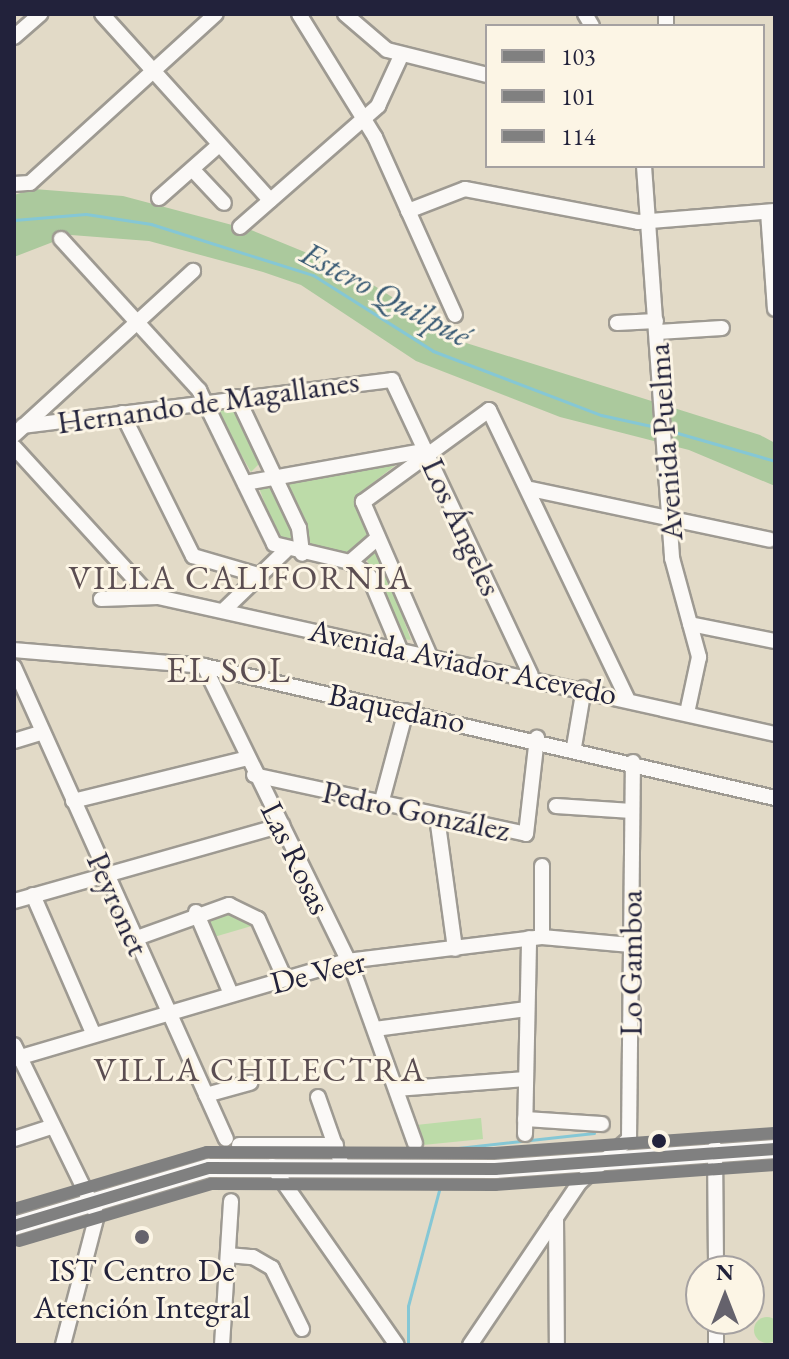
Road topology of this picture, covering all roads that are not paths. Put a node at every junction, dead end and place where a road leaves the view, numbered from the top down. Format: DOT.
graph roads {
  1 [pos="40,14"];
  2 [pos="102,14"];
  3 [pos="216,14"];
  4 [pos="299,14"];
  5 [pos="345,14"];
  6 [pos="14,37"];
  7 [pos="401,56"];
  8 [pos="153,71"];
  9 [pos="485,75"];
  10 [pos="364,117"];
  11 [pos="219,145"];
  12 [pos="644,168"];
  13 [pos="193,170"];
  14 [pos="16,185"];
  15 [pos="159,198"];
  16 [pos="270,200"];
  17 [pos="224,203"];
  18 [pos="408,211"];
  19 [pos="771,212"];
  20 [pos="648,222"];
  21 [pos="240,227"];
  22 [pos="61,239"];
  23 [pos="193,271"];
  24 [pos="775,309"];
  25 [pos="455,315"];
  26 [pos="138,323"];
  27 [pos="617,323"];
  28 [pos="657,327"];
  29 [pos="722,328"];
  30 [pos="392,380"];
  31 [pos="237,397"];
  32 [pos="204,402"];
  33 [pos="122,413"];
  34 [pos="19,430"];
  35 [pos="14,447"];
  36 [pos="426,450"];
  37 [pos="272,474"];
  38 [pos="245,483"];
  39 [pos="531,489"];
  40 [pos="671,515"];
  41 [pos="378,538"];
  42 [pos="770,540"];
  43 [pos="285,551"];
  44 [pos="302,554"];
  45 [pos="350,562"];
  46 [pos="231,569"];
  47 [pos="258,575"];
  48 [pos="237,594"];
  49 [pos="150,596"];
  50 [pos="101,599"];
  51 [pos="224,610"];
  52 [pos="690,624"];
  53 [pos="775,641"];
  54 [pos="399,647"];
  55 [pos="14,650"];
  56 [pos="429,654"];
  57 [pos="204,666"];
  58 [pos="14,667"];
  59 [pos="531,675"];
  60 [pos="584,688"];
  61 [pos="627,698"];
  62 [pos="406,711"];
  63 [pos="687,713"];
  64 [pos="43,732"];
  65 [pos="775,734"];
  66 [pos="537,738"];
  67 [pos="14,741"];
  68 [pos="574,747"];
  69 [pos="244,759"];
  70 [pos="633,762"];
  71 [pos="254,775"];
  72 [pos="775,798"];
  73 [pos="73,801"];
  74 [pos="381,804"];
  75 [pos="556,806"];
  76 [pos="632,811"];
  77 [pos="437,817"];
  78 [pos="282,825"];
  79 [pos="542,866"];
  80 [pos="104,871"];
  81 [pos="33,895"];
  82 [pos="14,901"];
  83 [pos="196,912"];
  84 [pos="535,937"];
  85 [pos="134,939"];
  86 [pos="631,945"];
  87 [pos="455,949"];
  88 [pos="347,961"];
  89 [pos="285,979"];
  90 [pos="231,994"];
  91 [pos="527,1009"];
  92 [pos="166,1012"];
  93 [pos="375,1029"];
  94 [pos="93,1033"];
  95 [pos="16,1054"];
  96 [pos="526,1079"];
  97 [pos="250,1083"];
  98 [pos="396,1089"];
  99 [pos="206,1095"];
  100 [pos="318,1097"];
  101 [pos="602,1124"];
  102 [pos="50,1127"];
  103 [pos="14,1139"];
  104 [pos="415,1143"];
  105 [pos="336,1145"];
  106 [pos="715,1148"];
  107 [pos="775,1149"];
  108 [pos="614,1158"];
  109 [pos="272,1166"];
  110 [pos="343,1168"];
  111 [pos="231,1201"];
  112 [pos="91,1203"];
  113 [pos="556,1217"];
  114 [pos="14,1226"];
  115 [pos="228,1255"];
  116 [pos="716,1255"];
  117 [pos="302,1329"];
  118 [pos="63,1345"];
  119 [pos="222,1345"];
  120 [pos="397,1345"];
  121 [pos="470,1345"];
  122 [pos="557,1345"];
  1 -- 6 [label="street"];
  2 -- 8 [label="street"];
  3 -- 8 [label="street"];
  4 -- 10 [label="street"];
  5 -- 7 [label="street"];
  7 -- 9 [label="street"];
  7 -- 10 [label="street"];
  8 -- 11 [label="street"];
  8 -- 14 [label="street"];
  10 -- 16 [label="street"];
  10 -- 18 [label="street"];
  11 -- 13 [label="street"];
  11 -- 16 [label="street"];
  12 -- 20 [label="street, Avenida Puelma"];
  13 -- 15 [label="street"];
  13 -- 17 [label="street"];
  16 -- 21 [label="street"];
  18 -- 20 [label="street"];
  18 -- 25 [label="street"];
  19 -- 20 [label="street"];
  19 -- 24 [label="street"];
  20 -- 28 [label="street, Avenida Puelma"];
  22 -- 26 [label="street"];
  23 -- 26 [label="street"];
  26 -- 32 [label="street"];
  26 -- 34 [label="street"];
  27 -- 28 [label="street"];
  28 -- 29 [label="street"];
  28 -- 40 [label="street, Avenida Puelma"];
  30 -- 31 [label="street, Hernando de Magallanes"];
  30 -- 36 [label="street, Los Ángeles"];
  31 -- 32 [label="street, Hernando de Magallanes"];
  31 -- 37 [label="street"];
  32 -- 33 [label="street, Hernando de Magallanes"];
  32 -- 38 [label="street"];
  33 -- 34 [label="street, Hernando de Magallanes"];
  33 -- 46 [label="street"];
  35 -- 49 [label="street"];
  36 -- 37 [label="street"];
  36 -- 39 [label="street"];
  36 -- 41 [label="street"];
  36 -- 59 [label="street, Los Ángeles"];
  37 -- 38 [label="street"];
  37 -- 44 [label="street"];
  38 -- 43 [label="street"];
  39 -- 40 [label="street"];
  39 -- 61 [label="street"];
  40 -- 42 [label="street"];
  40 -- 52 [label="street, Avenida Puelma"];
  41 -- 45 [label="street"];
  41 -- 56 [label="street"];
  43 -- 44 [label="street"];
  43 -- 47 [label="street"];
  44 -- 45 [label="street"];
  45 -- 54 [label="street"];
  46 -- 47 [label="street"];
  46 -- 48 [label="street"];
  47 -- 48 [label="street"];
  48 -- 51 [label="street"];
  49 -- 50 [label="street, Avenida Aviador Acevedo"];
  49 -- 51 [label="street, Avenida Aviador Acevedo"];
  51 -- 54 [label="street, Avenida Aviador Acevedo"];
  52 -- 53 [label="street"];
  52 -- 63 [label="street, Avenida Puelma"];
  54 -- 56 [label="street, Avenida Aviador Acevedo"];
  55 -- 57 [label="street, Baquedano"];
  56 -- 59 [label="street, Avenida Aviador Acevedo"];
  57 -- 62 [label="street, Baquedano"];
  57 -- 69 [label="street, Las Rosas"];
  58 -- 64 [label="street, Peyronet"];
  59 -- 60 [label="street, Avenida Aviador Acevedo"];
  60 -- 61 [label="street, Avenida Aviador Acevedo"];
  60 -- 68 [label="street"];
  61 -- 63 [label="street, Avenida Aviador Acevedo"];
  62 -- 66 [label="street, Baquedano"];
  62 -- 74 [label="street"];
  63 -- 65 [label="street, Avenida Aviador Acevedo"];
  64 -- 67 [label="street"];
  64 -- 73 [label="street, Peyronet"];
  66 -- 68 [label="street, Baquedano"];
  66 -- 77 [label="street, Pedro González"];
  68 -- 70 [label="street, Baquedano"];
  69 -- 71 [label="street, Las Rosas"];
  69 -- 73 [label="street"];
  70 -- 72 [label="street, Baquedano"];
  70 -- 76 [label="street, Lo Gamboa"];
  71 -- 74 [label="street, Pedro González"];
  71 -- 78 [label="street, Las Rosas"];
  73 -- 80 [label="street, Peyronet"];
  74 -- 77 [label="street, Pedro González"];
  75 -- 76 [label="street"];
  76 -- 86 [label="street, Lo Gamboa"];
  77 -- 87 [label="street"];
  78 -- 80 [label="street"];
  78 -- 88 [label="street, Las Rosas"];
  79 -- 84 [label="street"];
  80 -- 81 [label="street"];
  80 -- 85 [label="street, Peyronet"];
  81 -- 82 [label="street"];
  81 -- 94 [label="street"];
  83 -- 85 [label="street"];
  83 -- 89 [label="street"];
  83 -- 90 [label="street"];
  84 -- 86 [label="street, De Veer"];
  84 -- 87 [label="street, De Veer"];
  84 -- 91 [label="street"];
  85 -- 92 [label="street, Peyronet"];
  86 -- 108 [label="street, Lo Gamboa"];
  87 -- 88 [label="street, De Veer"];
  88 -- 89 [label="street, De Veer"];
  88 -- 93 [label="street, Las Rosas"];
  89 -- 90 [label="street, De Veer"];
  90 -- 92 [label="street, De Veer"];
  91 -- 93 [label="street"];
  91 -- 96 [label="street"];
  92 -- 94 [label="street, De Veer"];
  92 -- 99 [label="street, Peyronet"];
  93 -- 98 [label="street, Las Rosas"];
  94 -- 95 [label="street, De Veer"];
  95 -- 102 [label="street"];
  96 -- 98 [label="street"];
  96 -- 101 [label="street"];
  97 -- 99 [label="street"];
  98 -- 104 [label="street, Las Rosas"];
  99 -- 105 [label="street, Peyronet"];
  100 -- 105 [label="street"];
  102 -- 103 [label="street"];
  102 -- 112 [label="street"];
  105 -- 110 [label="street"];
  106 -- 107 [label="main road"];
  106 -- 108 [label="main road"];
  106 -- 116 [label="street"];
  108 -- 110 [label="main road"];
  108 -- 113 [label="street"];
  109 -- 110 [label="main road"];
  109 -- 112 [label="main road"];
  109 -- 120 [label="street"];
  111 -- 115 [label="street"];
  112 -- 114 [label="main road"];
  112 -- 118 [label="street"];
  113 -- 121 [label="street"];
  113 -- 122 [label="street"];
  115 -- 117 [label="street"];
  115 -- 119 [label="street"];
}
